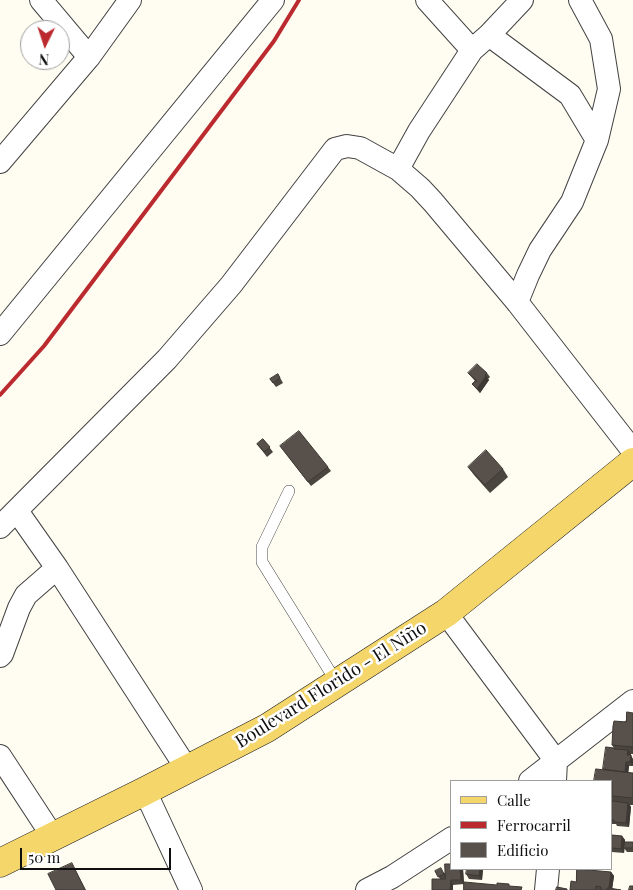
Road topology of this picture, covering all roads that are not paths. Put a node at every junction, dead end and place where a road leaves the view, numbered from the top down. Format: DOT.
graph roads {
  1 [pos="41,0"];
  2 [pos="130,0"];
  3 [pos="273,0"];
  4 [pos="427,0"];
  5 [pos="522,0"];
  6 [pos="580,0"];
  7 [pos="480,42"];
  8 [pos="89,56"];
  9 [pos="597,140"];
  10 [pos="0,162"];
  11 [pos="398,168"];
  12 [pos="517,302"];
  13 [pos="0,334"];
  14 [pos="633,451"];
  15 [pos="633,462"];
  16 [pos="290,491"];
  17 [pos="16,511"];
  18 [pos="0,526"];
  19 [pos="57,568"];
  20 [pos="446,613"];
  21 [pos="0,656"];
  22 [pos="337,683"];
  23 [pos="633,700"];
  24 [pos="0,756"];
  25 [pos="187,769"];
  26 [pos="555,771"];
  27 [pos="532,780"];
  28 [pos="145,791"];
  29 [pos="53,837"];
  30 [pos="450,839"];
  31 [pos="0,863"];
  32 [pos="548,870"];
  33 [pos="391,883"];
  34 [pos="191,890"];
  35 [pos="367,890"];
  36 [pos="546,890"];
  1 -- 8 [label="street"];
  2 -- 8 [label="street"];
  3 -- 13 [label="street"];
  4 -- 7 [label="street"];
  5 -- 7 [label="street"];
  6 -- 9 [label="street"];
  7 -- 9 [label="street"];
  7 -- 11 [label="street"];
  8 -- 10 [label="street"];
  9 -- 12 [label="street"];
  11 -- 12 [label="street"];
  11 -- 17 [label="street"];
  12 -- 14 [label="street"];
  15 -- 20 [label="main road, Boulevard Florido - El Niño"];
  16 -- 22 [label="lane"];
  17 -- 18 [label="street"];
  17 -- 19 [label="street"];
  19 -- 21 [label="street"];
  19 -- 25 [label="street"];
  20 -- 22 [label="main road, Boulevard Florido - El Niño"];
  20 -- 26 [label="street"];
  22 -- 25 [label="main road, Boulevard Florido - El Niño"];
  23 -- 26 [label="street"];
  24 -- 29 [label="street"];
  25 -- 28 [label="main road, Boulevard Florido - El Niño"];
  26 -- 27 [label="street"];
  28 -- 29 [label="main road, Boulevard Florido - El Niño"];
  28 -- 34 [label="street"];
  29 -- 31 [label="main road, Boulevard Florido - El Niño"];
  30 -- 33 [label="street"];
  32 -- 36 [label="street"];
  33 -- 35 [label="street"];
}
